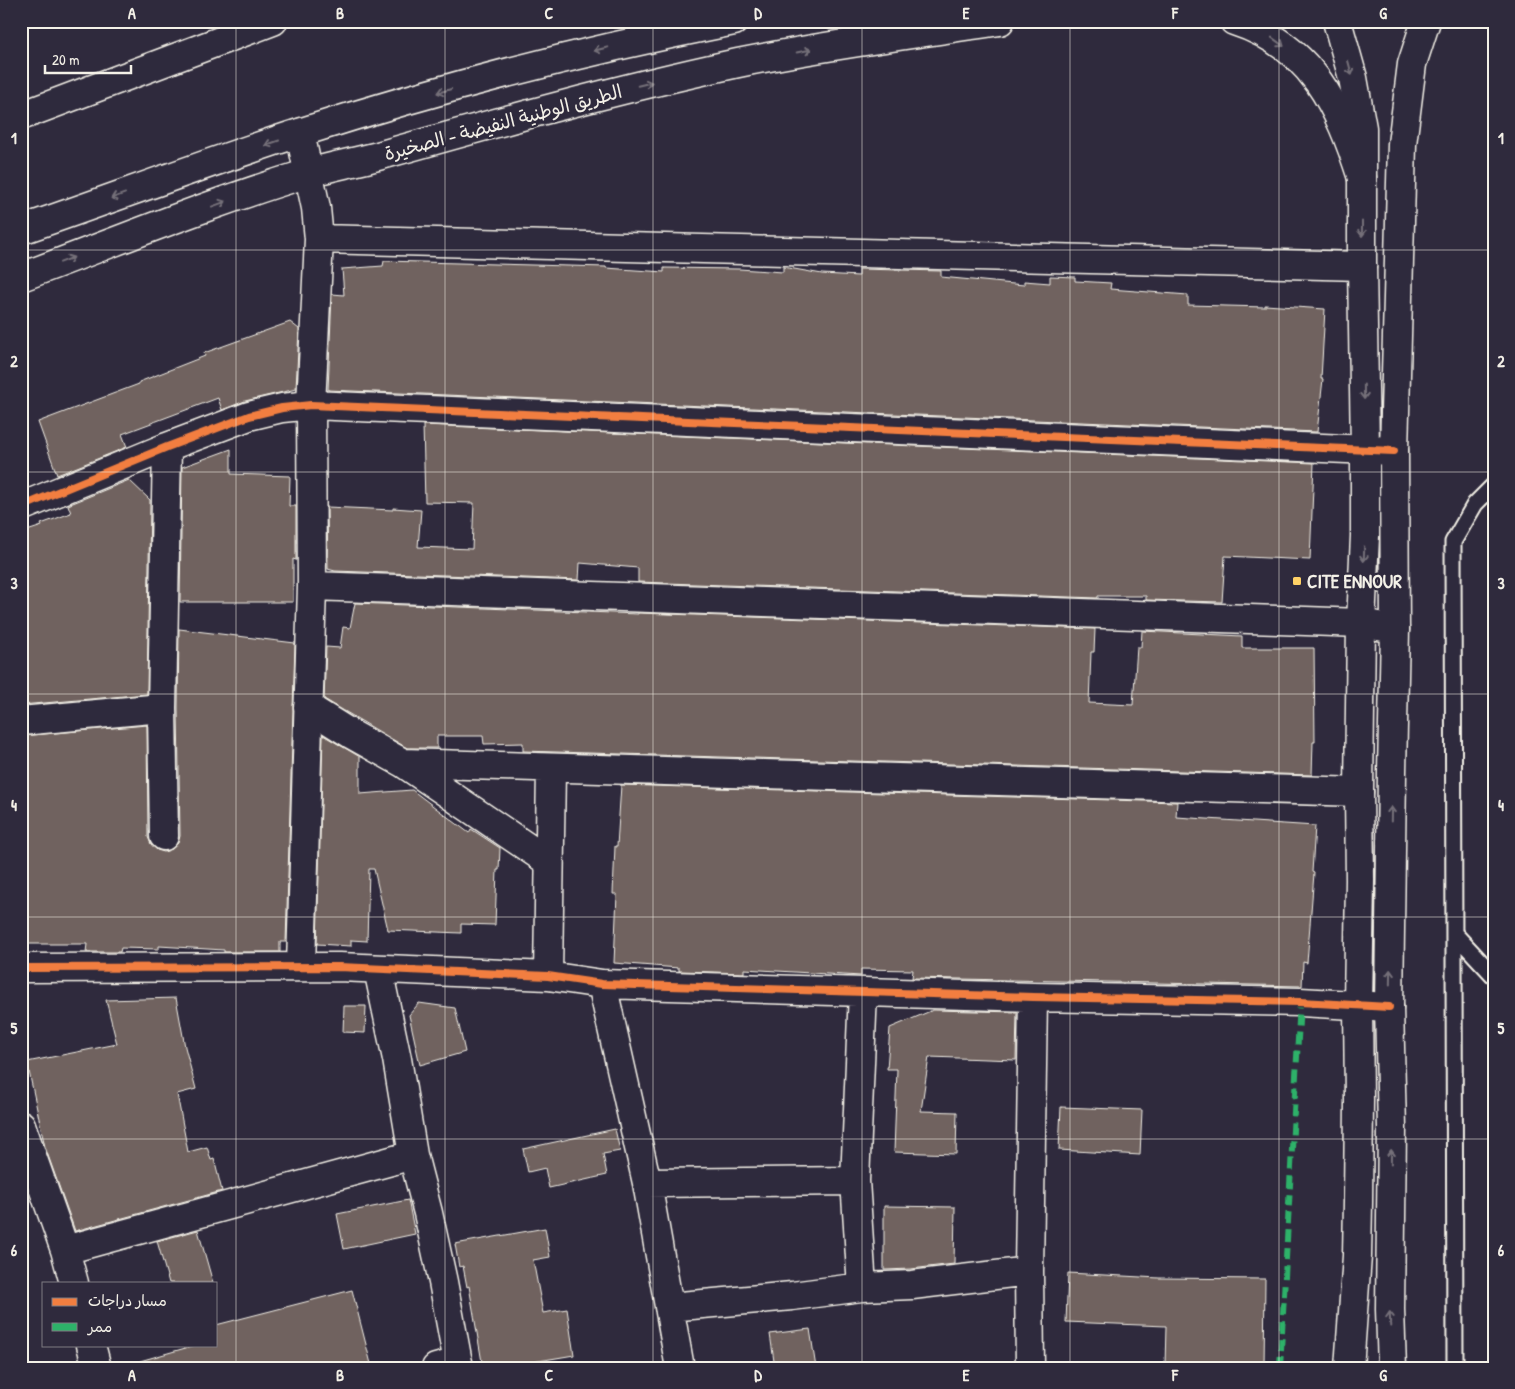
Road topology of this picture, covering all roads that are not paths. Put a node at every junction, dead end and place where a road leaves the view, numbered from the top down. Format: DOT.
graph roads {
  1 [pos="272,21"];
  2 [pos="734,21"];
  3 [pos="1000,21"];
  4 [pos="1234,21"];
  5 [pos="1337,21"];
  6 [pos="1426,21"];
  7 [pos="21,116"];
  8 [pos="300,133"];
  9 [pos="309,173"];
  10 [pos="1362,178"];
  11 [pos="21,230"];
  12 [pos="319,239"];
  13 [pos="1362,266"];
  14 [pos="21,277"];
  15 [pos="311,405"];
  16 [pos="167,447"];
  17 [pos="1365,449"];
  18 [pos="1394,452"];
  19 [pos="1494,485"];
  20 [pos="21,507"];
  21 [pos="312,586"];
  22 [pos="1361,623"];
  23 [pos="1395,629"];
  24 [pos="308,707"];
  25 [pos="162,708"];
  26 [pos="21,721"];
  27 [pos="403,763"];
  28 [pos="551,768"];
  29 [pos="1359,792"];
  30 [pos="164,836"];
  31 [pos="549,862"];
  32 [pos="1454,934"];
  33 [pos="301,966"];
  34 [pos="21,968"];
  35 [pos="378,969"];
  36 [pos="548,976"];
  37 [pos="1494,976"];
  38 [pos="602,984"];
  39 [pos="863,992"];
  40 [pos="1033,997"];
  41 [pos="1358,1004"];
  42 [pos="1389,1007"];
  43 [pos="21,1125"];
  44 [pos="413,1155"];
  45 [pos="855,1181"];
  46 [pos="647,1183"];
  47 [pos="65,1250"];
  48 [pos="1029,1271"];
  49 [pos="74,1282"];
  50 [pos="862,1286"];
  51 [pos="669,1307"];
  52 [pos="91,1346"];
  53 [pos="451,1366"];
  54 [pos="97,1368"];
  55 [pos="680,1368"];
  56 [pos="1030,1368"];
  57 [pos="1349,1368"];
  58 [pos="1392,1368"];
  59 [pos="1455,1368"];
  1 -- 7 [label="main road"];
  2 -- 8 [label="main road, one-way"];
  9 -- 3 [label="main road, الطريق الوطنية النفيضة - الصخيرة, one-way"];
  4 -- 10 [label="main road, one-way"];
  5 -- 10 [label="main road, one-way"];
  6 -- 18 [label="main road"];
  8 -- 9 [label="main road"];
  8 -- 11 [label="main road, one-way"];
  9 -- 12 [label="main road"];
  14 -- 9 [label="main road, الطريق الوطنية النفيضة - الصخيرة, one-way"];
  10 -- 13 [label="main road, one-way"];
  12 -- 13 [label="main road"];
  12 -- 15 [label="main road"];
  13 -- 17 [label="main road, one-way"];
  15 -- 16 [label="main road"];
  15 -- 17 [label="main road"];
  15 -- 21 [label="main road"];
  16 -- 20 [label="main road"];
  16 -- 25 [label="main road"];
  17 -- 18 [label="main road"];
  17 -- 22 [label="main road, one-way"];
  18 -- 23 [label="main road"];
  19 -- 32 [label="lane"];
  21 -- 22 [label="main road"];
  21 -- 24 [label="main road"];
  22 -- 23 [label="main road"];
  22 -- 29 [label="main road"];
  42 -- 23 [label="main road, one-way"];
  24 -- 27 [label="main road"];
  24 -- 33 [label="main road"];
  25 -- 26 [label="main road"];
  25 -- 30 [label="main road"];
  27 -- 28 [label="main road"];
  27 -- 31 [label="main road"];
  28 -- 29 [label="main road"];
  28 -- 31 [label="main road"];
  29 -- 41 [label="main road"];
  31 -- 36 [label="main road"];
  32 -- 37 [label="lane"];
  32 -- 59 [label="lane"];
  33 -- 34 [label="main road"];
  33 -- 35 [label="main road"];
  35 -- 36 [label="main road"];
  35 -- 44 [label="main road"];
  36 -- 38 [label="main road"];
  38 -- 39 [label="main road"];
  38 -- 46 [label="main road"];
  39 -- 40 [label="main road"];
  39 -- 45 [label="main road"];
  40 -- 41 [label="main road"];
  40 -- 48 [label="main road"];
  41 -- 42 [label="main road"];
  41 -- 57 [label="main road"];
  58 -- 42 [label="main road, one-way"];
  43 -- 47 [label="main road"];
  44 -- 47 [label="main road"];
  44 -- 53 [label="main road"];
  45 -- 46 [label="main road"];
  45 -- 50 [label="main road"];
  46 -- 51 [label="main road"];
  47 -- 49 [label="main road"];
  48 -- 50 [label="main road"];
  48 -- 56 [label="main road"];
  50 -- 51 [label="main road"];
  51 -- 55 [label="main road"];
  52 -- 54 [label="main road"];
}
